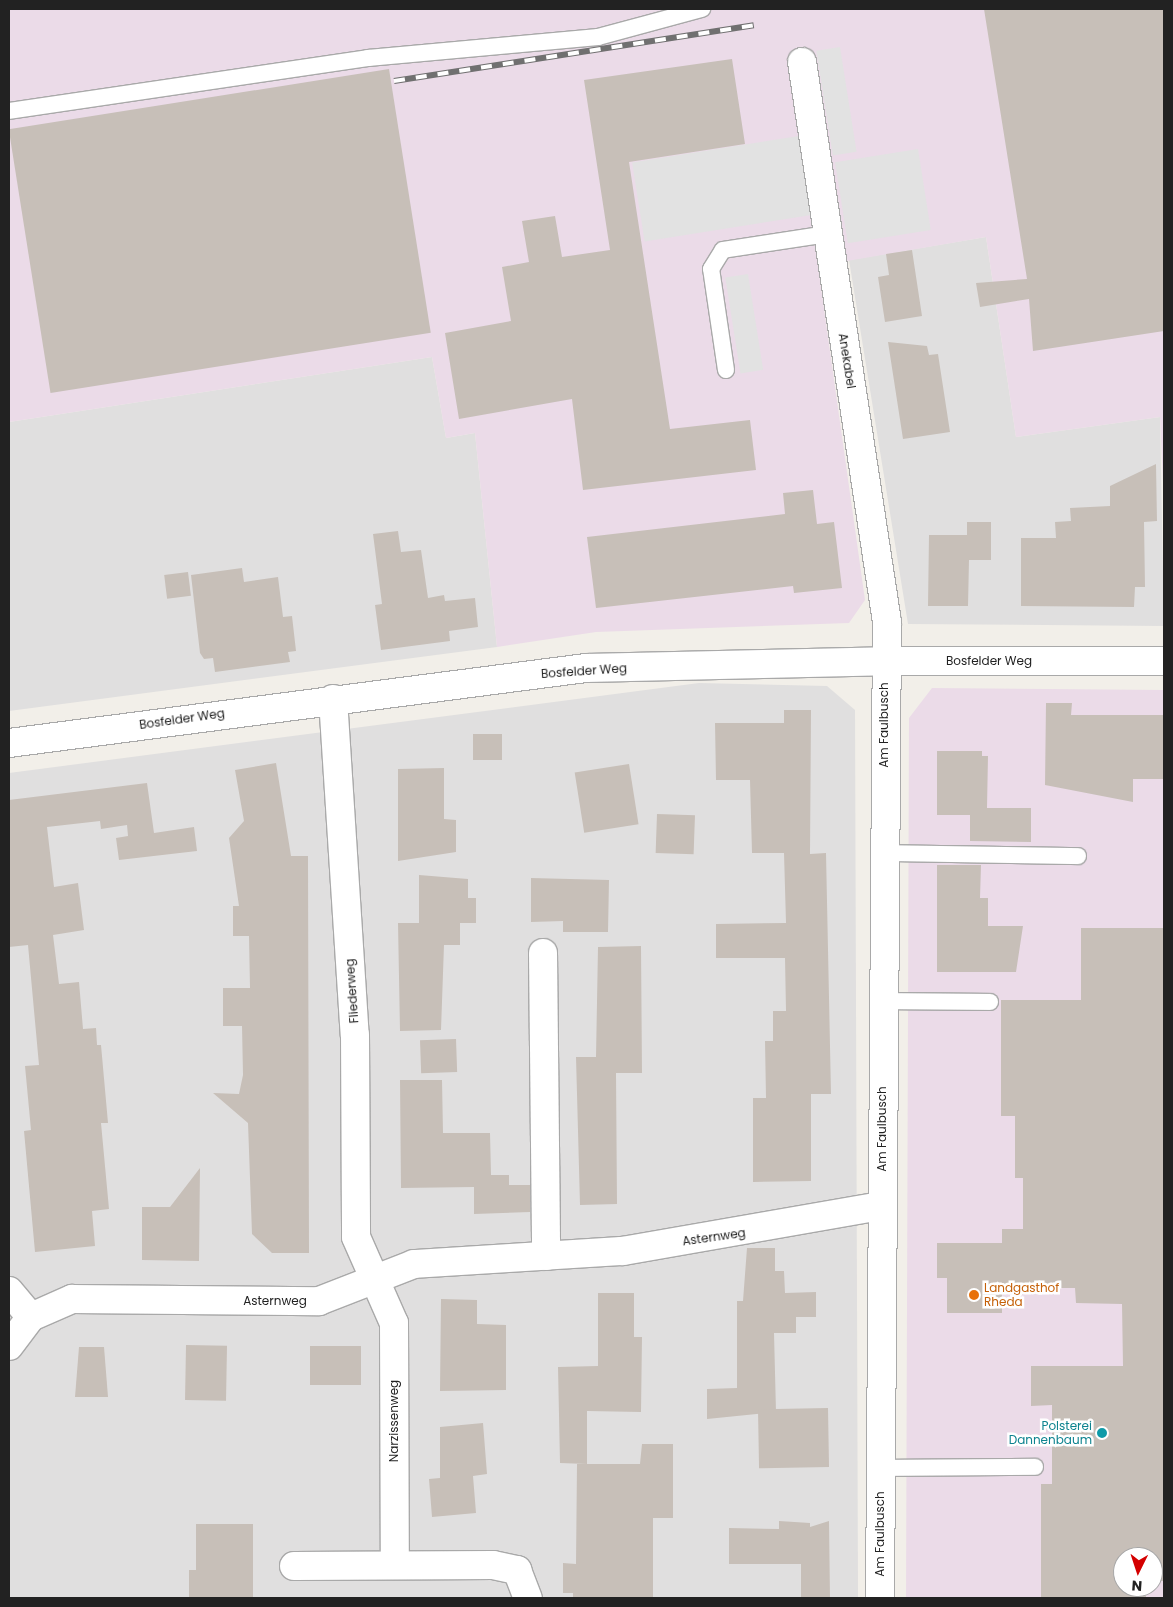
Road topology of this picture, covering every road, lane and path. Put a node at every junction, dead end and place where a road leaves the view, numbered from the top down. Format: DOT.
graph roads {
  1 [pos="702,9"];
  2 [pos="802,62"];
  3 [pos="9,111"];
  4 [pos="828,234"];
  5 [pos="726,370"];
  6 [pos="885,661"];
  7 [pos="1164,661"];
  8 [pos="332,699"];
  9 [pos="9,743"];
  10 [pos="884,853"];
  11 [pos="1078,856"];
  12 [pos="543,953"];
  13 [pos="883,1001"];
  14 [pos="990,1002"];
  15 [pos="881,1206"];
  16 [pos="546,1256"];
  17 [pos="372,1281"];
  18 [pos="9,1291"];
  19 [pos="31,1317"];
  20 [pos="9,1346"];
  21 [pos="881,1468"];
  22 [pos="1035,1468"];
  23 [pos="396,1565"];
  24 [pos="294,1566"];
  25 [pos="528,1598"];
  26 [pos="880,1598"];
  1 -- 3 [label="lane"];
  2 -- 4 [label="street, Anekabel"];
  4 -- 5 [label="lane"];
  4 -- 6 [label="street, Anekabel"];
  6 -- 7 [label="street, Bosfelder Weg"];
  6 -- 8 [label="street, Bosfelder Weg"];
  6 -- 10 [label="street, Am Faulbusch"];
  8 -- 9 [label="street, Bosfelder Weg"];
  8 -- 17 [label="street, Fliederweg"];
  10 -- 11 [label="lane"];
  10 -- 13 [label="street, Am Faulbusch"];
  12 -- 16 [label="street"];
  13 -- 14 [label="lane"];
  13 -- 15 [label="street, Am Faulbusch"];
  15 -- 16 [label="street, Asternweg"];
  15 -- 21 [label="street, Am Faulbusch"];
  16 -- 17 [label="street, Asternweg"];
  17 -- 19 [label="street, Asternweg"];
  17 -- 23 [label="street, Narzissenweg"];
  18 -- 19 [label="street"];
  19 -- 20 [label="street"];
  21 -- 22 [label="lane"];
  21 -- 26 [label="street, Am Faulbusch"];
  23 -- 24 [label="street"];
  23 -- 25 [label="street"];
}
